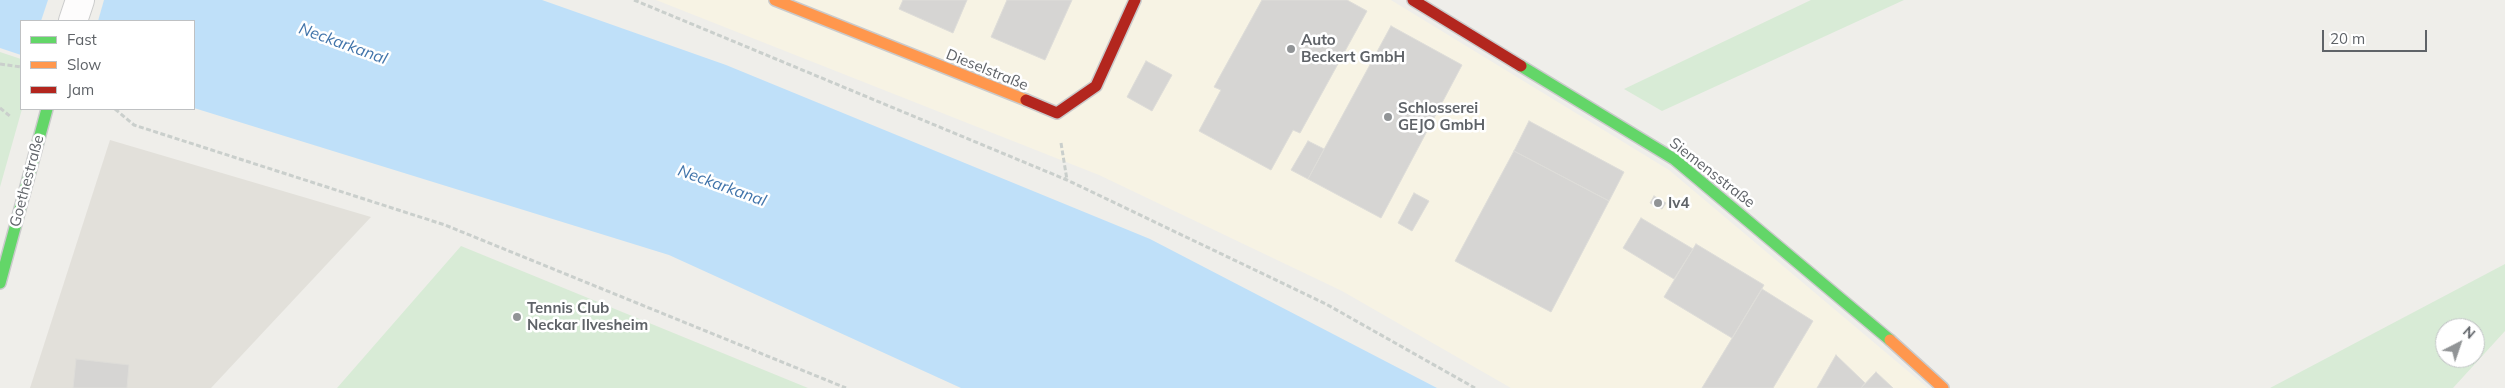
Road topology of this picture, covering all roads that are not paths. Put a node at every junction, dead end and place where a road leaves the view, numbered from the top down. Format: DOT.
graph roads {
  1 [pos="80,0"];
  2 [pos="775,0"];
  3 [pos="1135,0"];
  4 [pos="1414,0"];
  5 [pos="73,20"];
  6 [pos="47,110"];
  7 [pos="0,283"];
  8 [pos="1943,388"];
  1 -- 5 [label="street"];
  2 -- 3 [label="street, Dieselstraße"];
  4 -- 8 [label="street, Siemensstraße"];
  6 -- 7 [label="street, Goethestraße"];
}
